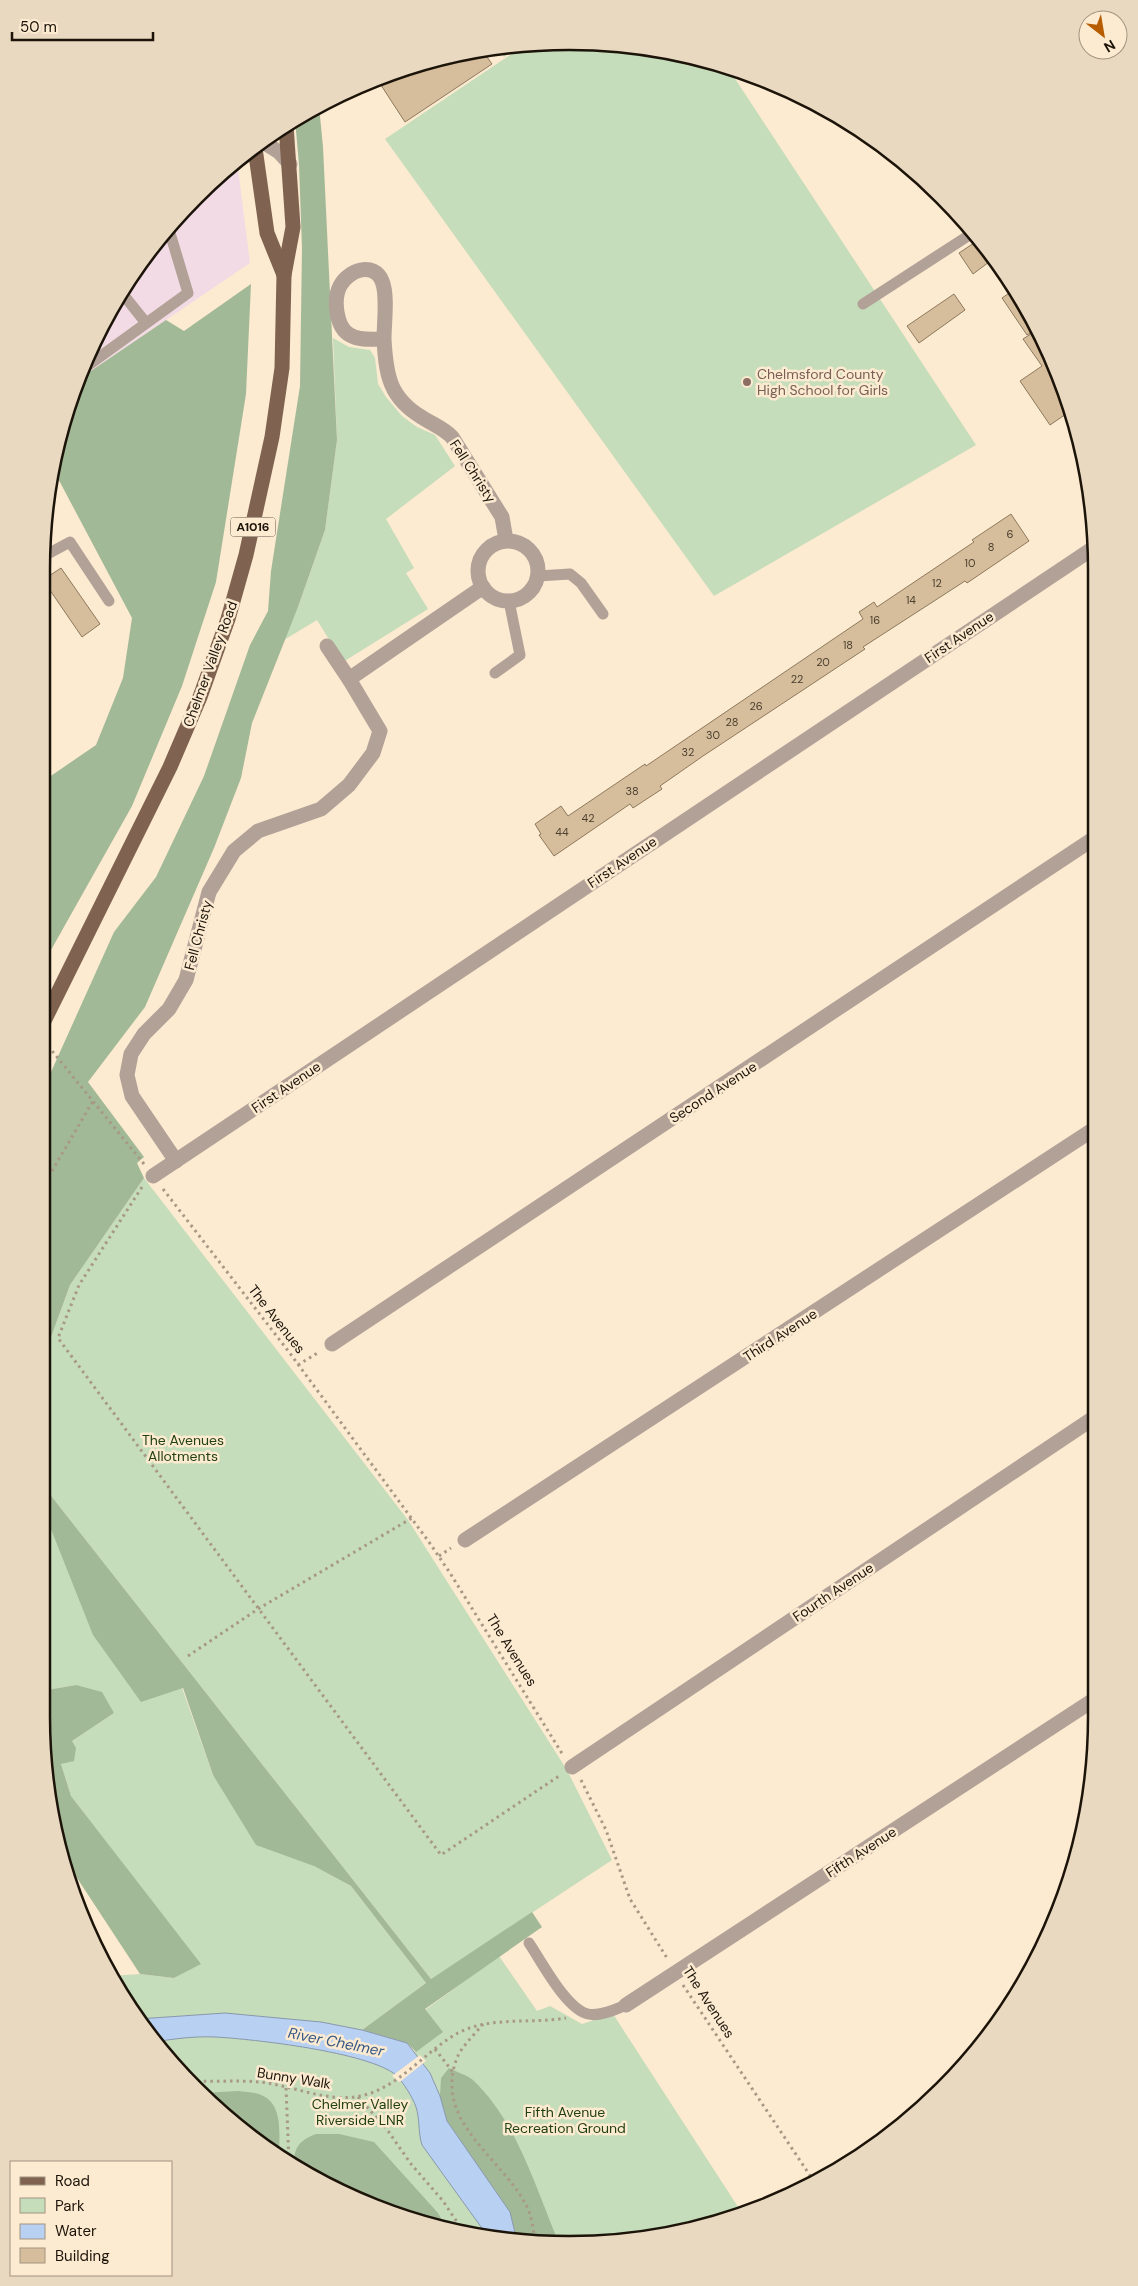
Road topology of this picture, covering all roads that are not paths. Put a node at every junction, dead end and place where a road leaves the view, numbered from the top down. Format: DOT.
graph roads {
  1 [pos="287,134"];
  2 [pos="269,146"];
  3 [pos="256,155"];
  4 [pos="290,164"];
  5 [pos="967,237"];
  6 [pos="168,240"];
  7 [pos="284,275"];
  8 [pos="126,298"];
  9 [pos="863,304"];
  10 [pos="146,323"];
  11 [pos="384,339"];
  12 [pos="94,361"];
  13 [pos="506,540"];
  14 [pos="50,552"];
  15 [pos="1088,552"];
  16 [pos="538,576"];
  17 [pos="483,587"];
  18 [pos="109,601"];
  19 [pos="509,601"];
  20 [pos="602,614"];
  21 [pos="327,646"];
  22 [pos="495,673"];
  23 [pos="349,679"];
  24 [pos="1088,842"];
  25 [pos="50,1007"];
  26 [pos="1088,1134"];
  27 [pos="176,1161"];
  28 [pos="153,1176"];
  29 [pos="332,1344"];
  30 [pos="1088,1423"];
  31 [pos="465,1540"];
  32 [pos="1088,1704"];
  33 [pos="572,1767"];
  34 [pos="529,1943"];
  35 [pos="626,2005"];
  1 -- 4 [label="main road, Chelmer Valley Road / A1016"];
  2 -- 4 [label="street"];
  3 -- 7 [label="main road, Chelmer Valley Road / A1016"];
  4 -- 7 [label="main road, Chelmer Valley Road / A1016"];
  5 -- 9 [label="lane"];
  6 -- 10 [label="lane"];
  7 -- 25 [label="main road, Chelmer Valley Road / A1016"];
  8 -- 10 [label="lane"];
  10 -- 12 [label="lane"];
  11 -- 11 [label="street, Fell Christy"];
  11 -- 13 [label="street, Fell Christy"];
  13 -- 16 [label="street"];
  13 -- 17 [label="street"];
  14 -- 18 [label="lane"];
  15 -- 27 [label="street, First Avenue"];
  16 -- 19 [label="street"];
  16 -- 20 [label="lane"];
  17 -- 19 [label="street"];
  17 -- 23 [label="street"];
  19 -- 22 [label="lane"];
  21 -- 23 [label="street, Fell Christy"];
  23 -- 27 [label="street, Fell Christy"];
  24 -- 29 [label="street, Second Avenue"];
  26 -- 31 [label="street, Third Avenue"];
  27 -- 28 [label="street, First Avenue"];
  30 -- 33 [label="street, Fourth Avenue"];
  32 -- 35 [label="street, Fifth Avenue"];
  34 -- 35 [label="lane"];
}
